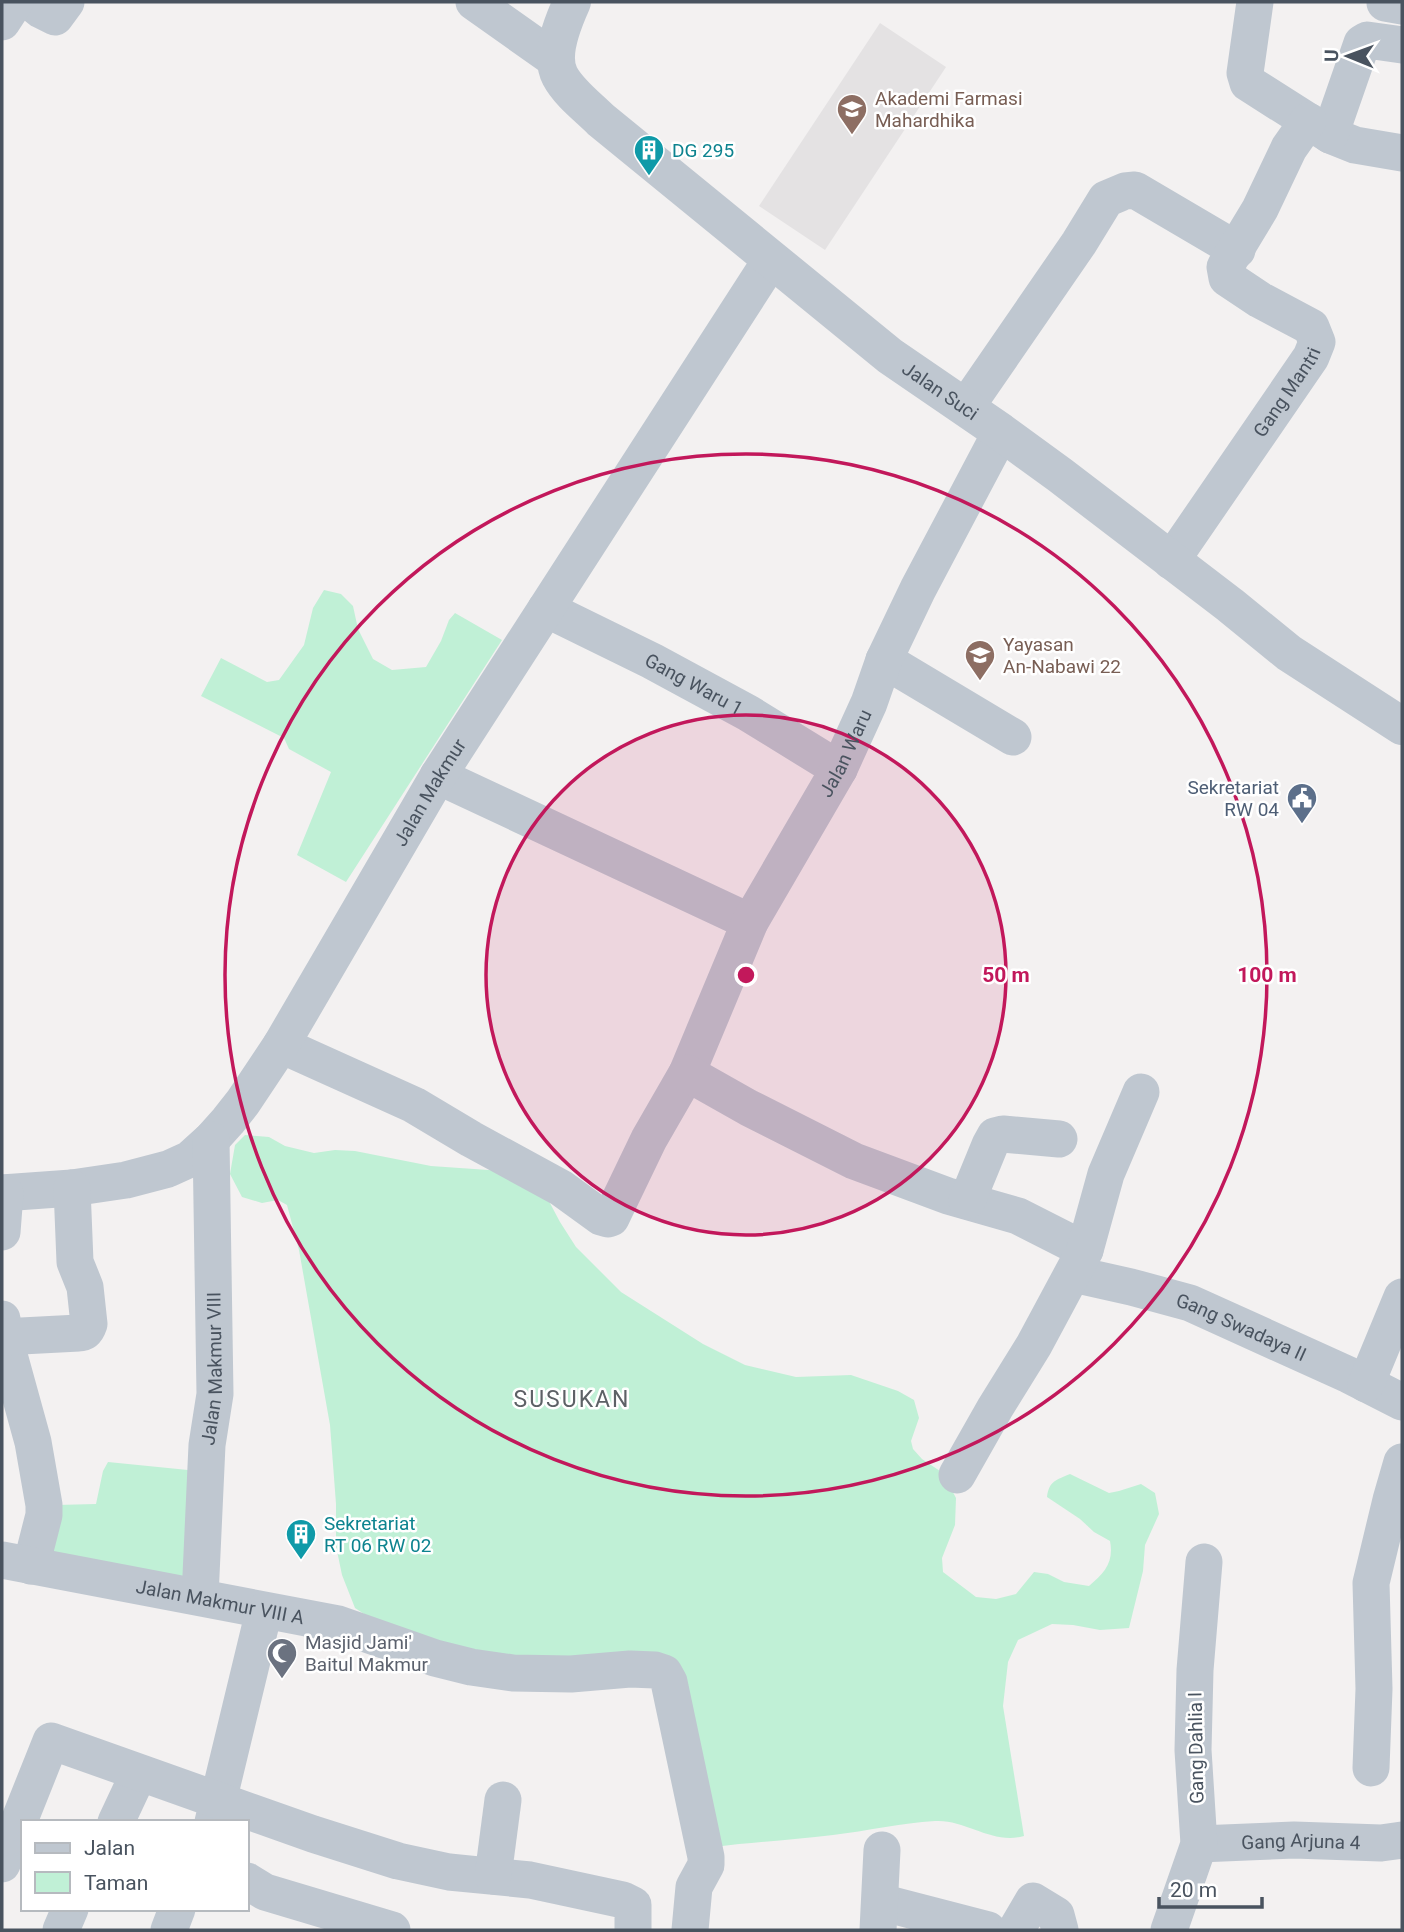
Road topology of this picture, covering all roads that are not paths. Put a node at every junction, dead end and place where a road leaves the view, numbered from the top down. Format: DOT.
graph roads {
  1 [pos="15,2"];
  2 [pos="30,2"];
  3 [pos="66,2"];
  4 [pos="474,2"];
  5 [pos="572,2"];
  6 [pos="1255,2"];
  7 [pos="2,22"];
  8 [pos="1402,45"];
  9 [pos="556,60"];
  10 [pos="1319,128"];
  11 [pos="1402,153"];
  12 [pos="1237,250"];
  13 [pos="771,260"];
  14 [pos="965,407"];
  15 [pos="1001,432"];
  16 [pos="1171,561"];
  17 [pos="546,608"];
  18 [pos="884,660"];
  19 [pos="1402,726"];
  20 [pos="1013,737"];
  21 [pos="839,769"];
  22 [pos="438,776"];
  23 [pos="750,922"];
  24 [pos="281,1045"];
  25 [pos="687,1073"];
  26 [pos="1141,1093"];
  27 [pos="1059,1139"];
  28 [pos="211,1140"];
  29 [pos="72,1188"];
  30 [pos="4,1193"];
  31 [pos="967,1201"];
  32 [pos="2,1232"];
  33 [pos="1079,1263"];
  34 [pos="1402,1297"];
  35 [pos="2,1331"];
  36 [pos="1366,1384"];
  37 [pos="1402,1402"];
  38 [pos="1402,1462"];
  39 [pos="957,1475"];
  40 [pos="1205,1562"];
  41 [pos="16,1563"];
  42 [pos="200,1597"];
  43 [pos="264,1611"];
  44 [pos="1371,1768"];
  45 [pos="139,1773"];
  46 [pos="503,1800"];
  47 [pos="215,1811"];
  48 [pos="117,1820"];
  49 [pos="248,1820"];
  50 [pos="248,1820"];
  51 [pos="1402,1839"];
  52 [pos="1199,1844"];
  53 [pos="882,1850"];
  54 [pos="2,1864"];
  55 [pos="493,1876"];
  56 [pos="248,1882"];
  57 [pos="69,1911"];
  58 [pos="176,1911"];
  59 [pos="628,1915"];
  60 [pos="879,1916"];
  61 [pos="61,1930"];
  62 [pos="169,1930"];
  63 [pos="392,1930"];
  64 [pos="690,1930"];
  65 [pos="988,1930"];
  66 [pos="1016,1930"];
  67 [pos="1059,1930"];
  68 [pos="1169,1930"];
  1 -- 7 [label="street"];
  2 -- 3 [label="street"];
  4 -- 9 [label="street"];
  5 -- 9 [label="street"];
  6 -- 10 [label="street"];
  8 -- 10 [label="street"];
  9 -- 13 [label="street, Jalan Suci"];
  10 -- 11 [label="street"];
  10 -- 12 [label="street"];
  12 -- 14 [label="street"];
  12 -- 16 [label="street, Gang Mantri"];
  13 -- 14 [label="street, Jalan Suci"];
  13 -- 17 [label="street, Jalan Makmur"];
  14 -- 15 [label="street, Jalan Suci"];
  15 -- 16 [label="street, Jalan Suci"];
  15 -- 18 [label="street, Jalan Waru"];
  16 -- 19 [label="street, Jalan Suci"];
  17 -- 21 [label="street, Gang Waru 1"];
  17 -- 22 [label="street, Jalan Makmur"];
  18 -- 20 [label="street"];
  18 -- 21 [label="street, Jalan Waru"];
  21 -- 23 [label="street, Jalan Waru"];
  22 -- 23 [label="street"];
  22 -- 24 [label="street, Jalan Makmur"];
  23 -- 25 [label="street, Jalan Waru"];
  24 -- 25 [label="street, Jalan Waru"];
  24 -- 28 [label="street, Jalan Makmur"];
  25 -- 31 [label="street, Gang Swadaya II"];
  26 -- 33 [label="street"];
  27 -- 31 [label="street"];
  28 -- 29 [label="street, Jalan Makmur"];
  28 -- 42 [label="street, Jalan Makmur VIII"];
  29 -- 30 [label="street, Jalan Makmur"];
  29 -- 35 [label="street"];
  30 -- 32 [label="street"];
  31 -- 33 [label="street, Gang Swadaya II"];
  33 -- 36 [label="street, Gang Swadaya II"];
  33 -- 39 [label="street"];
  34 -- 36 [label="street"];
  35 -- 41 [label="street"];
  36 -- 37 [label="street, Gang Swadaya II"];
  38 -- 44 [label="street"];
  40 -- 52 [label="street, Gang Dahlia I"];
  41 -- 42 [label="street, Jalan Makmur VIII A"];
  42 -- 43 [label="street, Jalan Makmur VIII A"];
  43 -- 47 [label="street"];
  43 -- 64 [label="street, Jalan Makmur VIII A"];
  45 -- 47 [label="street"];
  45 -- 48 [label="street"];
  45 -- 54 [label="street"];
  46 -- 55 [label="street"];
  47 -- 49 [label="street"];
  50 -- 55 [label="street"];
  51 -- 52 [label="street, Gang Arjuna 4"];
  52 -- 68 [label="street, Gang Dahlia I"];
  53 -- 60 [label="street"];
  55 -- 59 [label="street"];
  56 -- 63 [label="street"];
  57 -- 61 [label="street"];
  58 -- 62 [label="street"];
  60 -- 65 [label="street"];
  66 -- 67 [label="street"];
}
